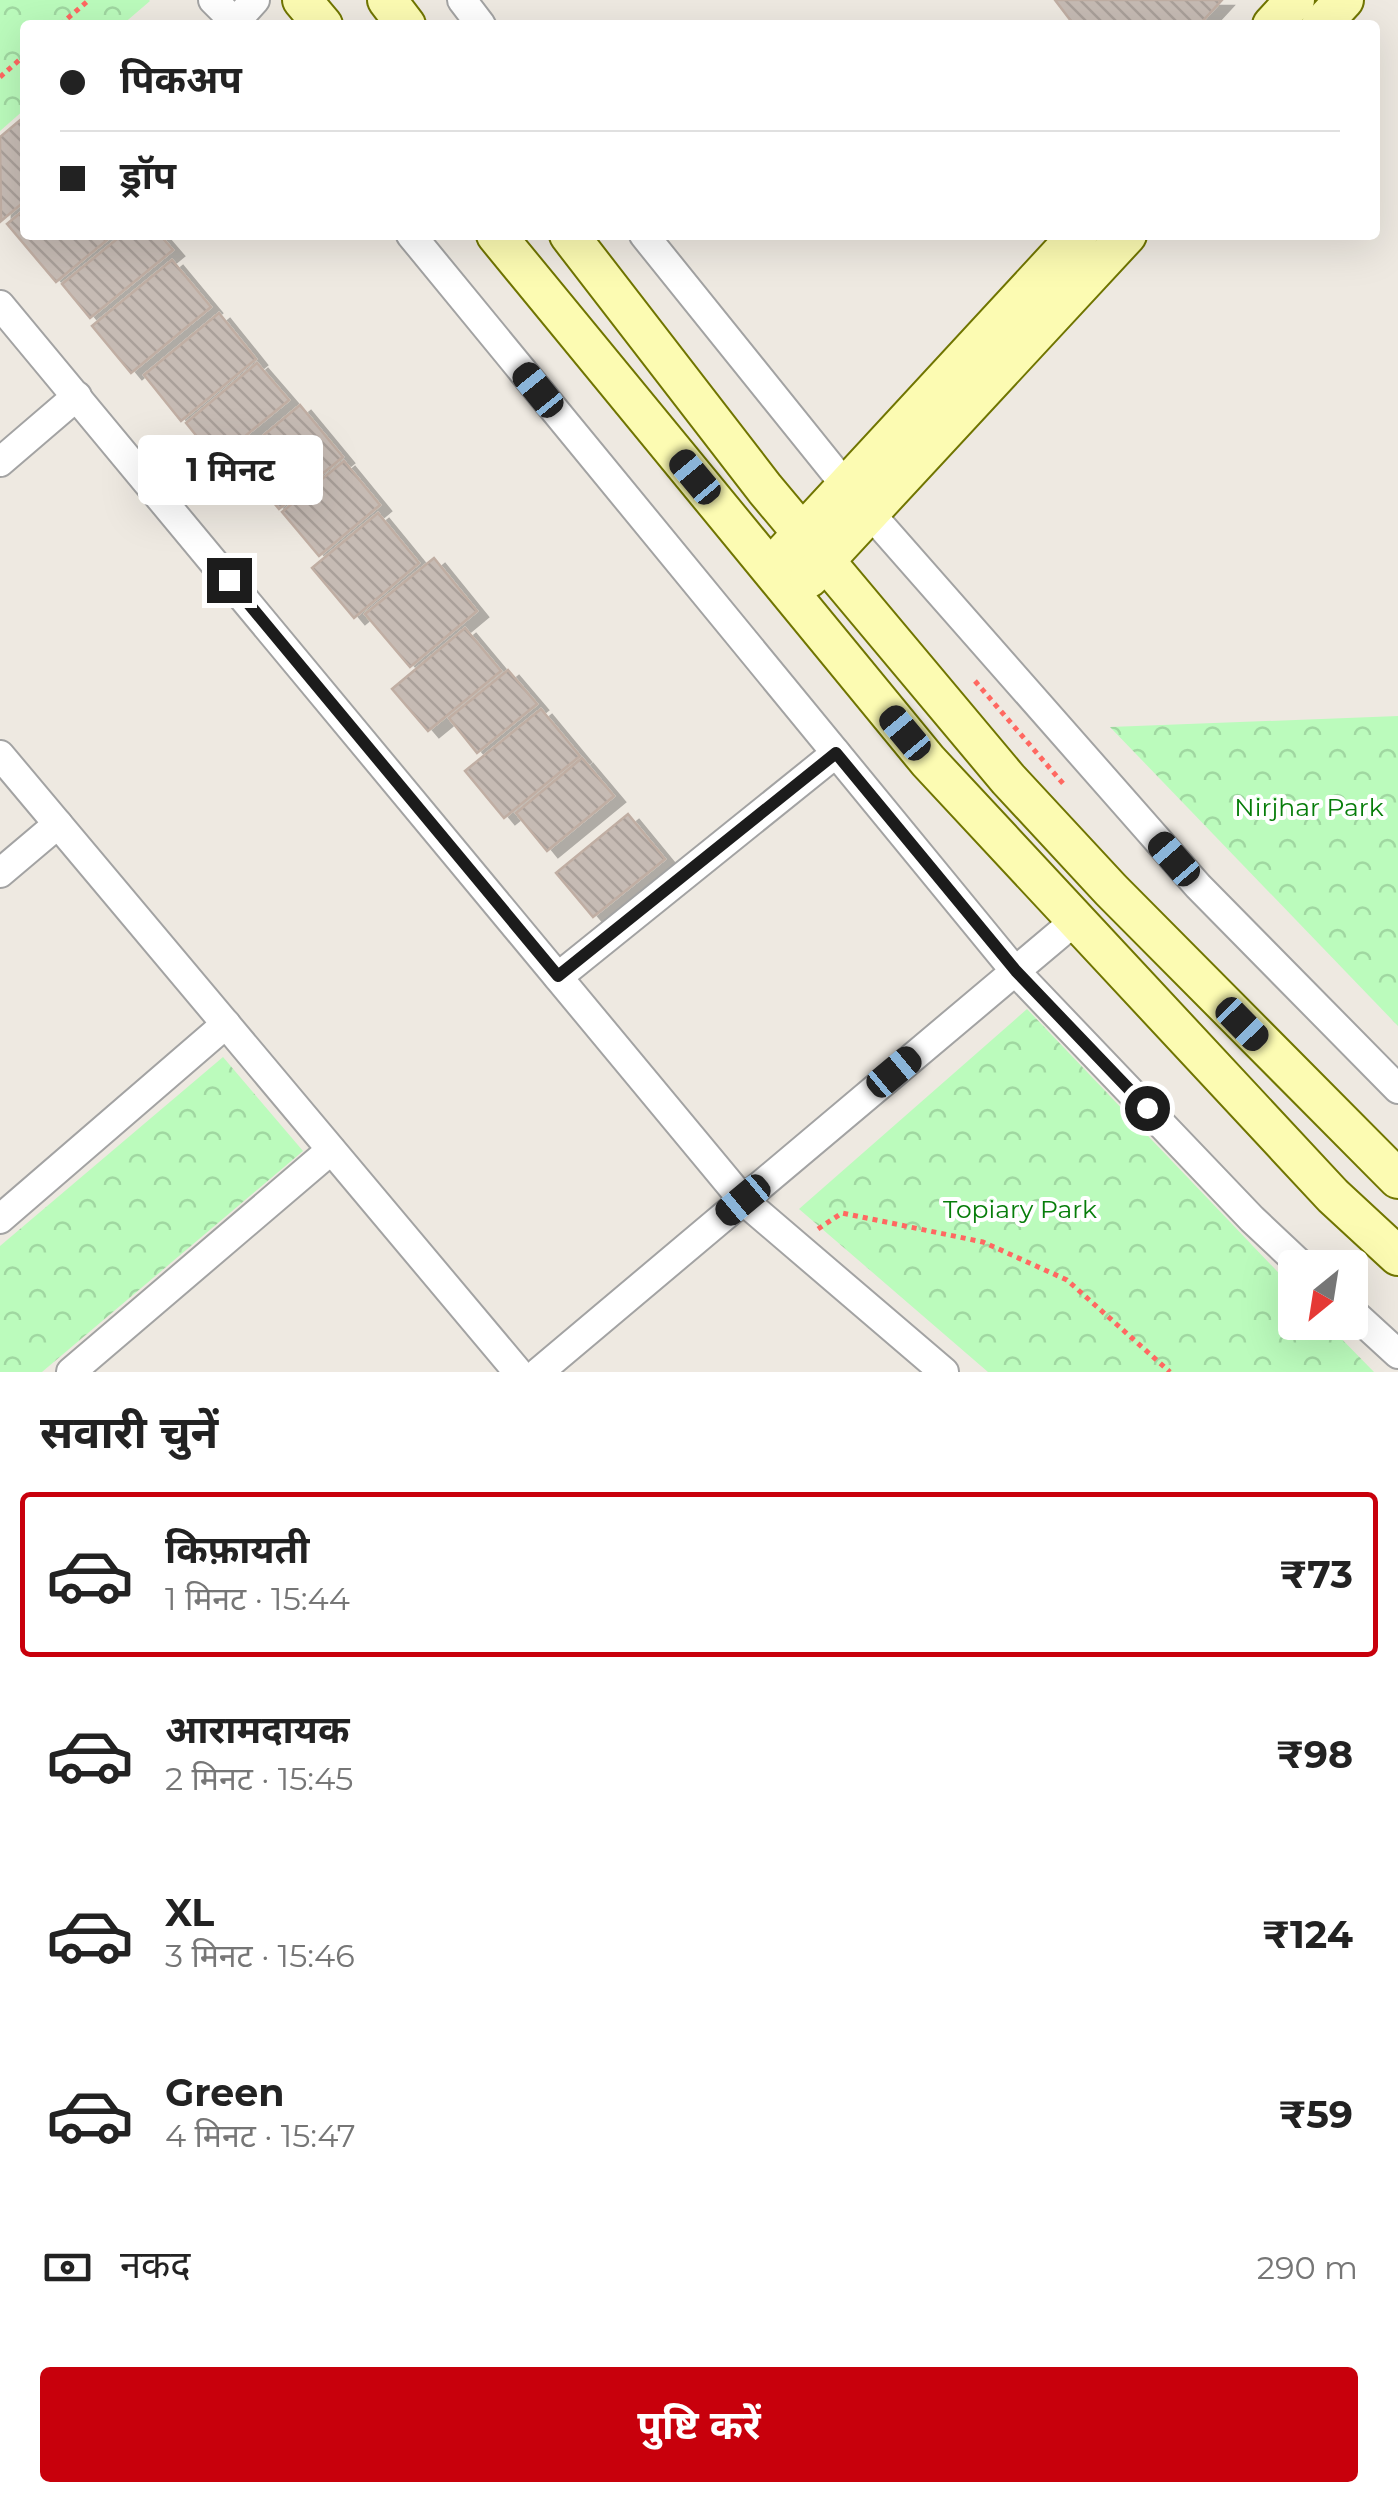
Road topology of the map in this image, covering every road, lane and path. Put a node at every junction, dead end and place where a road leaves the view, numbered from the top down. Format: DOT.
graph roads {
  1 [pos="89,0"];
  2 [pos="213,0"];
  3 [pos="302,0"];
  4 [pos="387,0"];
  5 [pos="462,0"];
  6 [pos="1294,0"];
  7 [pos="1344,0"];
  8 [pos="66,20"];
  9 [pos="234,20"];
  10 [pos="319,20"];
  11 [pos="402,20"];
  12 [pos="477,20"];
  13 [pos="1276,20"];
  14 [pos="1326,20"];
  15 [pos="20,60"];
  16 [pos="0,77"];
  17 [pos="414,240"];
  18 [pos="500,240"];
  19 [pos="572,240"];
  20 [pos="648,240"];
  21 [pos="1074,240"];
  22 [pos="1121,240"];
  23 [pos="0,305"];
  24 [pos="76,396"];
  25 [pos="0,462"];
  26 [pos="858,499"];
  27 [pos="813,547"];
  28 [pos="781,582"];
  29 [pos="836,753"];
  30 [pos="0,755"];
  31 [pos="58,824"];
  32 [pos="0,873"];
  33 [pos="1076,920"];
  34 [pos="1016,971"];
  35 [pos="558,976"];
  36 [pos="226,1024"];
  37 [pos="1398,1090"];
  38 [pos="332,1150"];
  39 [pos="1398,1180"];
  40 [pos="743,1200"];
  41 [pos="0,1219"];
  42 [pos="795,1245"];
  43 [pos="1285,1250"];
  44 [pos="1398,1256"];
  45 [pos="1368,1326"];
  46 [pos="1398,1354"];
  47 [pos="71,1372"];
  48 [pos="518,1372"];
  49 [pos="539,1372"];
  50 [pos="944,1372"];
  51 [pos="1170,1372"];
  1 -- 8 [label="path"];
  2 -- 9 [label="street"];
  3 -- 10 [label="street"];
  4 -- 11 [label="street"];
  5 -- 12 [label="street"];
  6 -- 13 [label="street"];
  7 -- 14 [label="street"];
  15 -- 16 [label="path"];
  17 -- 29 [label="street"];
  18 -- 28 [label="street"];
  19 -- 27 [label="street"];
  20 -- 26 [label="street"];
  21 -- 26 [label="street"];
  22 -- 26 [label="street"];
  23 -- 24 [label="street"];
  24 -- 25 [label="street"];
  24 -- 35 [label="street"];
  26 -- 27 [label="street"];
  26 -- 37 [label="street"];
  27 -- 28 [label="street"];
  27 -- 39 [label="street"];
  28 -- 33 [label="street"];
  29 -- 34 [label="street"];
  29 -- 35 [label="street"];
  30 -- 31 [label="street"];
  31 -- 32 [label="street"];
  31 -- 36 [label="street"];
  33 -- 34 [label="street"];
  33 -- 44 [label="street"];
  34 -- 40 [label="street"];
  34 -- 43 [label="street"];
  35 -- 40 [label="street"];
  36 -- 38 [label="street"];
  36 -- 41 [label="street"];
  38 -- 47 [label="street"];
  38 -- 48 [label="street"];
  40 -- 42 [label="street"];
  40 -- 49 [label="street"];
  42 -- 50 [label="street"];
  42 -- 51 [label="path"];
  45 -- 46 [label="street"];
}
